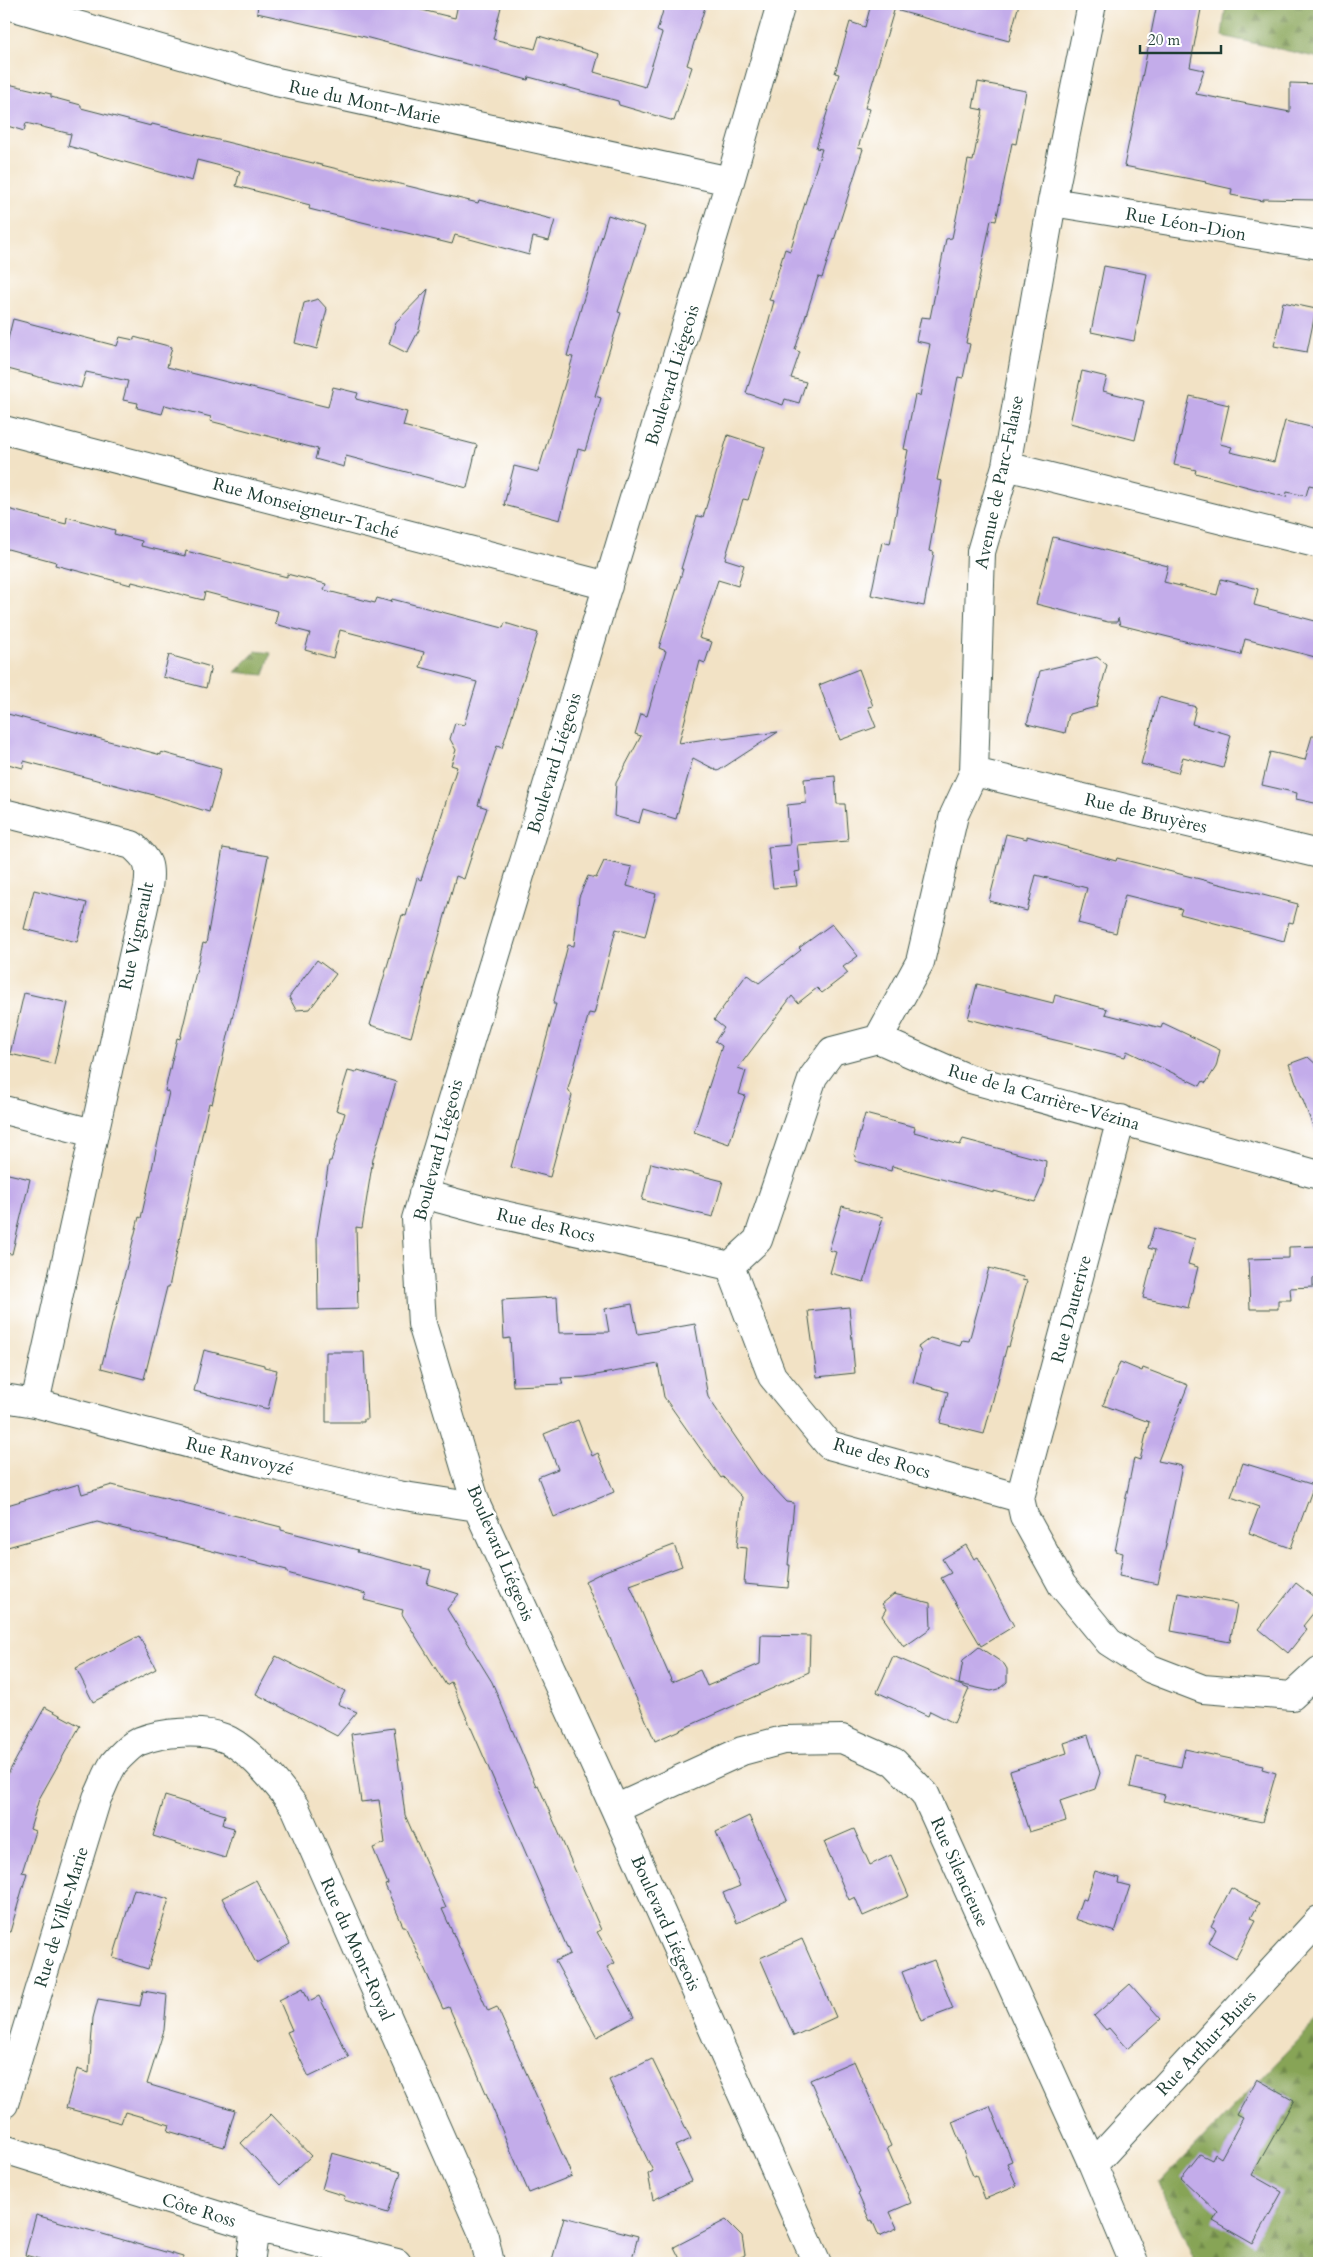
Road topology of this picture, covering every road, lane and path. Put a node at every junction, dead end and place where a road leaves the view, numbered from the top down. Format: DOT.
graph roads {
  1 [pos="4,4"];
  2 [pos="781,4"];
  3 [pos="1092,4"];
  4 [pos="730,182"];
  5 [pos="1052,202"];
  6 [pos="1319,245"];
  7 [pos="4,430"];
  8 [pos="1006,466"];
  9 [pos="1319,544"];
  10 [pos="608,586"];
  11 [pos="974,772"];
  12 [pos="4,813"];
  13 [pos="1319,854"];
  14 [pos="878,1039"];
  15 [pos="4,1110"];
  16 [pos="1121,1120"];
  17 [pos="93,1133"];
  18 [pos="1319,1175"];
  19 [pos="422,1194"];
  20 [pos="730,1266"];
  21 [pos="4,1398"];
  22 [pos="35,1403"];
  23 [pos="1020,1498"];
  24 [pos="477,1507"];
  25 [pos="1319,1671"];
  26 [pos="138,1741"];
  27 [pos="615,1809"];
  28 [pos="1319,1920"];
  29 [pos="4,2104"];
  30 [pos="4,2149"];
  31 [pos="1093,2165"];
  32 [pos="255,2227"];
  33 [pos="250,2263"];
  34 [pos="397,2263"];
  35 [pos="490,2263"];
  36 [pos="817,2263"];
  37 [pos="1134,2263"];
  1 -- 4 [label="street, Rue du Mont-Marie"];
  2 -- 4 [label="street, Boulevard Liégeois"];
  3 -- 5 [label="street, Avenue de Parc-Falaise"];
  4 -- 10 [label="street, Boulevard Liégeois"];
  5 -- 6 [label="street, Rue Léon-Dion"];
  5 -- 8 [label="street, Avenue de Parc-Falaise"];
  7 -- 10 [label="street, Rue Monseigneur-Taché"];
  8 -- 9 [label="street"];
  8 -- 11 [label="street, Avenue de Parc-Falaise"];
  10 -- 19 [label="street, Boulevard Liégeois"];
  11 -- 13 [label="street, Rue de Bruyères"];
  11 -- 14 [label="street, Avenue de Parc-Falaise"];
  12 -- 17 [label="street, Rue Vigneault"];
  14 -- 16 [label="street, Rue de la Carrière-Vézina"];
  14 -- 20 [label="street"];
  15 -- 17 [label="street"];
  16 -- 18 [label="street, Rue de la Carrière-Vézina"];
  16 -- 23 [label="street, Rue Dauterive"];
  17 -- 22 [label="street, Rue Vigneault"];
  19 -- 20 [label="street, Rue des Rocs"];
  19 -- 24 [label="street, Boulevard Liégeois"];
  20 -- 23 [label="street, Rue des Rocs"];
  21 -- 22 [label="street, Rue Ranvoyzé"];
  22 -- 24 [label="street, Rue Ranvoyzé"];
  23 -- 25 [label="street"];
  24 -- 27 [label="street, Boulevard Liégeois"];
  26 -- 29 [label="street, Rue de Ville-Marie"];
  26 -- 35 [label="street, Rue du Mont-Royal"];
  27 -- 31 [label="street, Rue Silencieuse"];
  27 -- 36 [label="street, Boulevard Liégeois"];
  28 -- 31 [label="street, Rue Arthur-Buies"];
  30 -- 32 [label="street, Côte Ross"];
  31 -- 37 [label="street, Rue Silencieuse"];
  32 -- 33 [label="street"];
  32 -- 34 [label="street, Côte Ross"];
}
